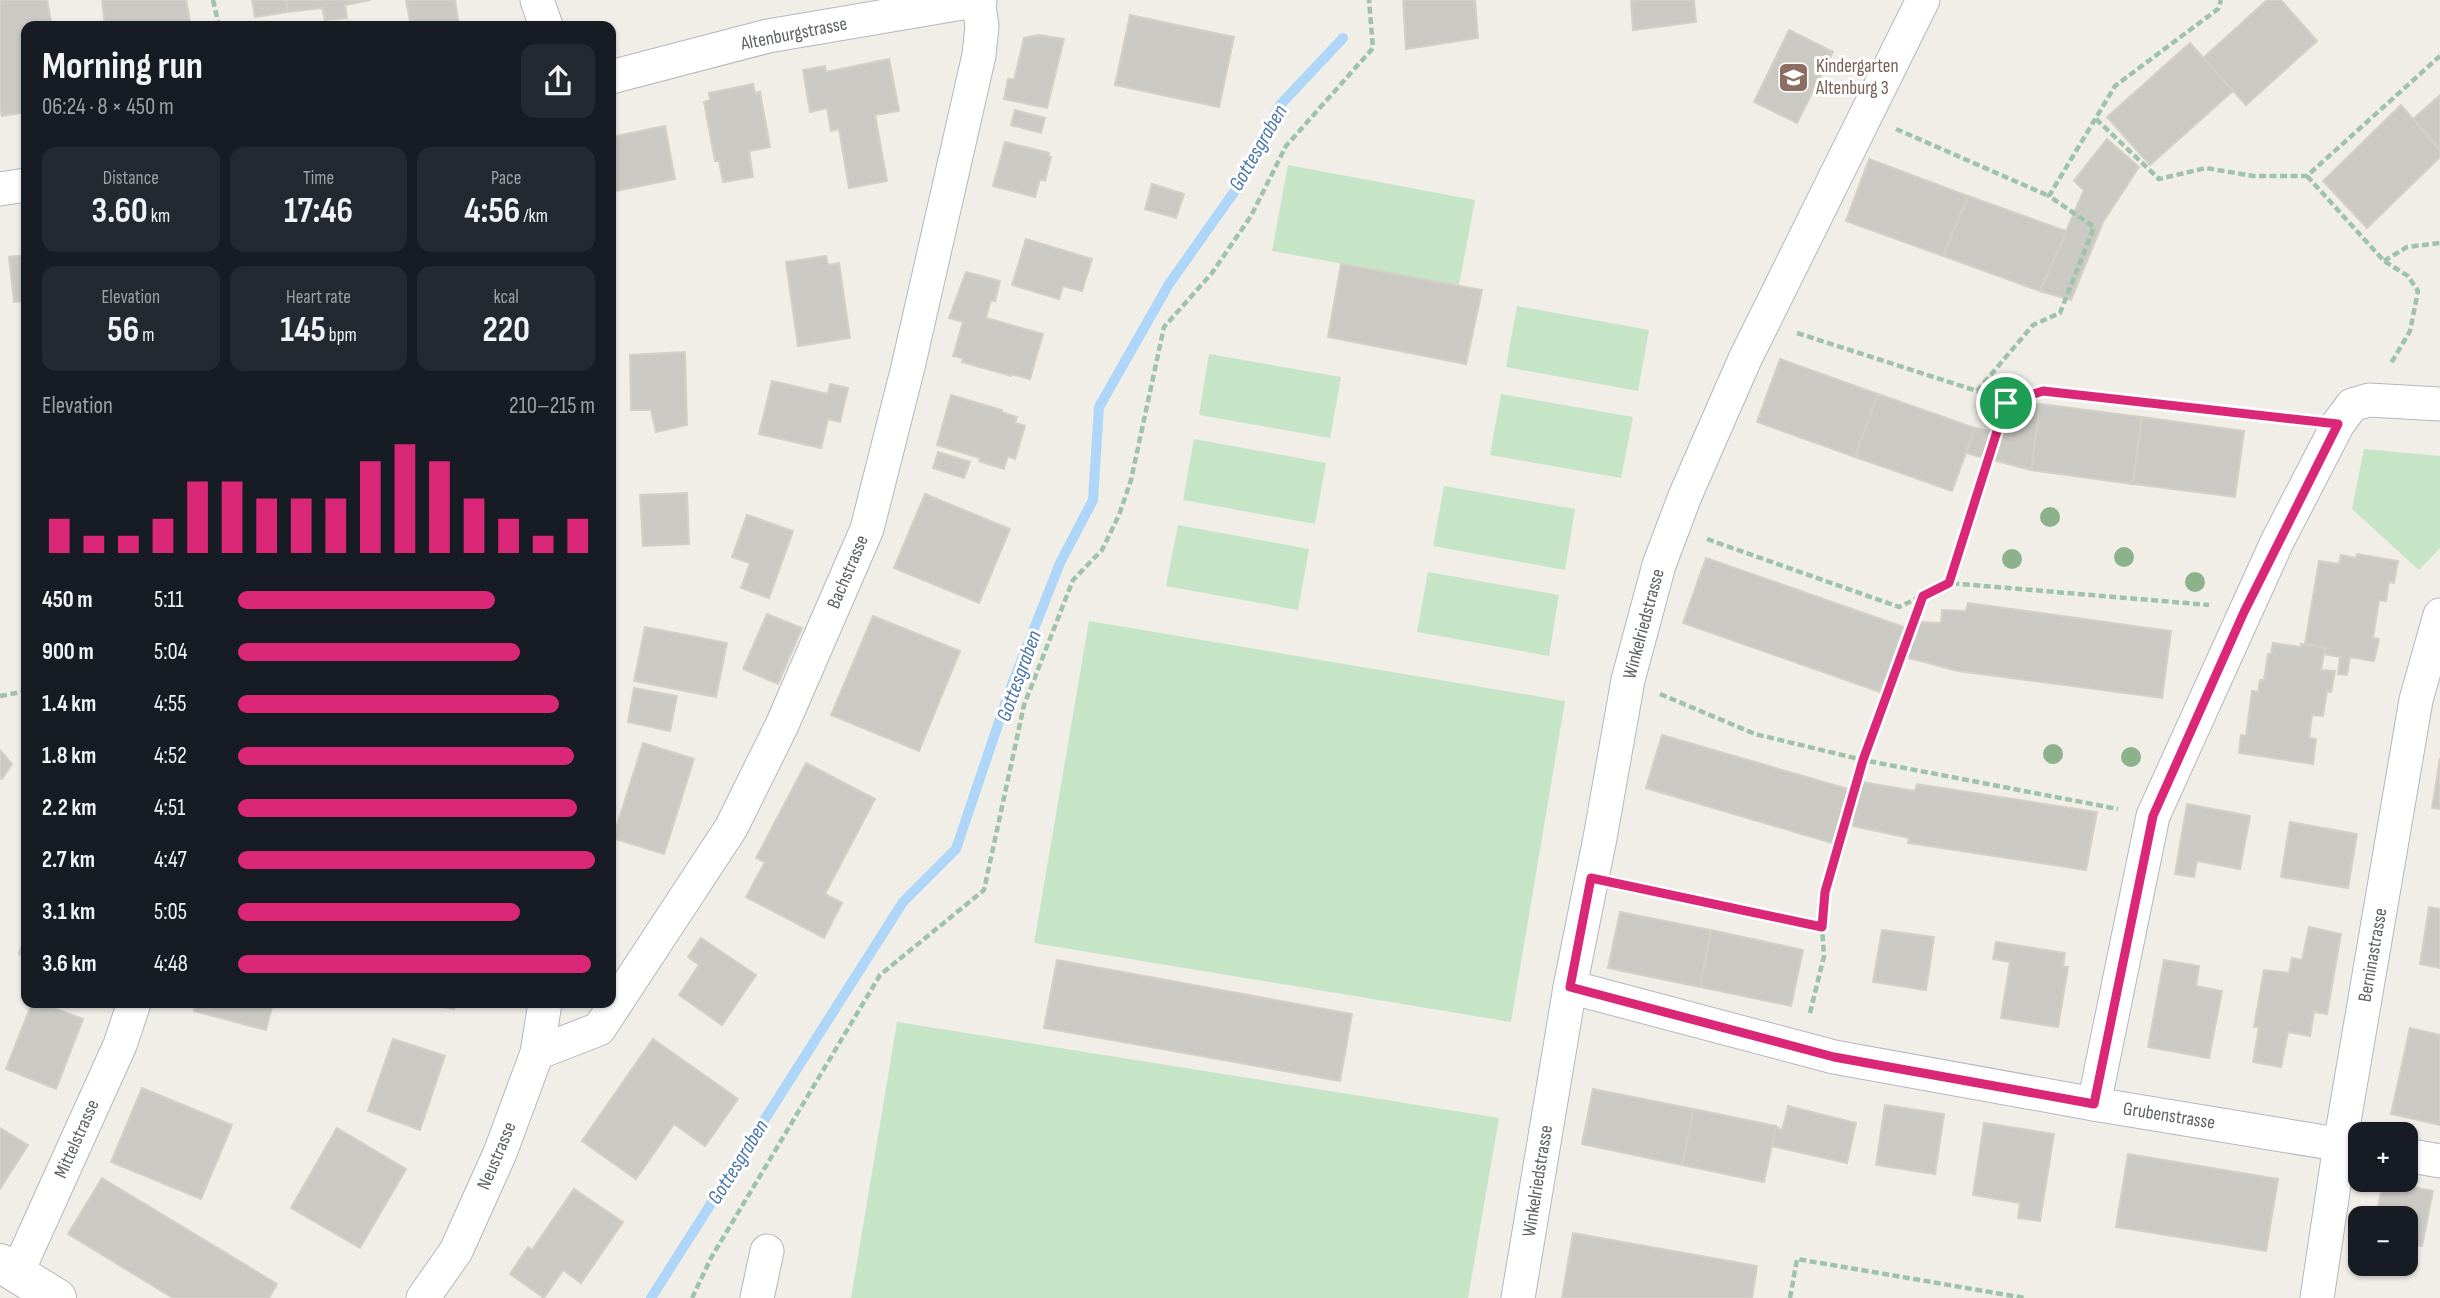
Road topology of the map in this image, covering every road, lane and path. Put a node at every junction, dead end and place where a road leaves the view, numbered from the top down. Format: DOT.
graph roads {
  1 [pos="213,0"];
  2 [pos="537,0"];
  3 [pos="979,0"];
  4 [pos="1369,0"];
  5 [pos="1923,0"];
  6 [pos="2221,0"];
  7 [pos="218,21"];
  8 [pos="543,21"];
  9 [pos="2440,56"];
  10 [pos="616,76"];
  11 [pos="2096,119"];
  12 [pos="1894,128"];
  13 [pos="2307,176"];
  14 [pos="21,186"];
  15 [pos="0,189"];
  16 [pos="2049,196"];
  17 [pos="2440,243"];
  18 [pos="2384,261"];
  19 [pos="1796,333"];
  20 [pos="1977,391"];
  21 [pos="2369,400"];
  22 [pos="2006,403"];
  23 [pos="2440,404"];
  24 [pos="2338,424"];
  25 [pos="1696,535"];
  26 [pos="1949,583"];
  27 [pos="1923,596"];
  28 [pos="2244,612"];
  29 [pos="2440,615"];
  30 [pos="1650,690"];
  31 [pos="21,692"];
  32 [pos="0,696"];
  33 [pos="2428,701"];
  34 [pos="1863,760"];
  35 [pos="2153,816"];
  36 [pos="1591,878"];
  37 [pos="1822,927"];
  38 [pos="1570,987"];
  39 [pos="616,1003"];
  40 [pos="132,1008"];
  41 [pos="544,1008"];
  42 [pos="613,1008"];
  43 [pos="1801,1048"];
  44 [pos="537,1054"];
  45 [pos="2094,1104"];
  46 [pos="2355,1122"];
  47 [pos="2348,1146"];
  48 [pos="2418,1158"];
  49 [pos="2348,1159"];
  50 [pos="2440,1161"];
  51 [pos="767,1251"];
  52 [pos="9,1268"];
  53 [pos="57,1298"];
  54 [pos="423,1298"];
  55 [pos="692,1298"];
  56 [pos="757,1298"];
  57 [pos="1518,1298"];
  58 [pos="1790,1298"];
  59 [pos="2025,1298"];
  60 [pos="2317,1298"];
  1 -- 7 [label="path"];
  2 -- 8 [label="street"];
  3 -- 10 [label="street, Altenburgstrasse"];
  3 -- 39 [label="street, Bachstrasse"];
  4 -- 55 [label="path"];
  5 -- 36 [label="street, Winkelriedstrasse"];
  6 -- 11 [label="path"];
  9 -- 13 [label="path"];
  11 -- 13 [label="path"];
  11 -- 16 [label="path"];
  12 -- 16 [label="path"];
  13 -- 18 [label="path"];
  14 -- 15 [label="street"];
  16 -- 20 [label="path"];
  17 -- 18 [label="path"];
  18 -- 21 [label="path"];
  19 -- 20 [label="path"];
  20 -- 22 [label="path"];
  21 -- 23 [label="street"];
  21 -- 24 [label="street"];
  22 -- 24 [label="path"];
  22 -- 26 [label="path"];
  24 -- 28 [label="street"];
  25 -- 27 [label="path"];
  26 -- 27 [label="path"];
  26 -- 28 [label="path"];
  27 -- 34 [label="path"];
  28 -- 35 [label="street"];
  29 -- 33 [label="street, Berninastrasse"];
  30 -- 34 [label="path"];
  31 -- 32 [label="path"];
  33 -- 46 [label="street, Berninastrasse"];
  34 -- 35 [label="path"];
  34 -- 37 [label="path"];
  35 -- 45 [label="street"];
  36 -- 37 [label="path"];
  36 -- 38 [label="street, Winkelriedstrasse"];
  37 -- 43 [label="path"];
  38 -- 43 [label="street, Grubenstrasse"];
  38 -- 57 [label="street, Winkelriedstrasse"];
  40 -- 52 [label="street, Mittelstrasse"];
  41 -- 44 [label="street, Neustrasse"];
  42 -- 44 [label="street, Bachstrasse"];
  43 -- 45 [label="street, Grubenstrasse"];
  44 -- 54 [label="street, Neustrasse"];
  45 -- 47 [label="street, Grubenstrasse"];
  48 -- 50 [label="street"];
  49 -- 60 [label="street, Berninastrasse"];
  51 -- 56 [label="street"];
  52 -- 53 [label="street"];
  58 -- 59 [label="path"];
}
